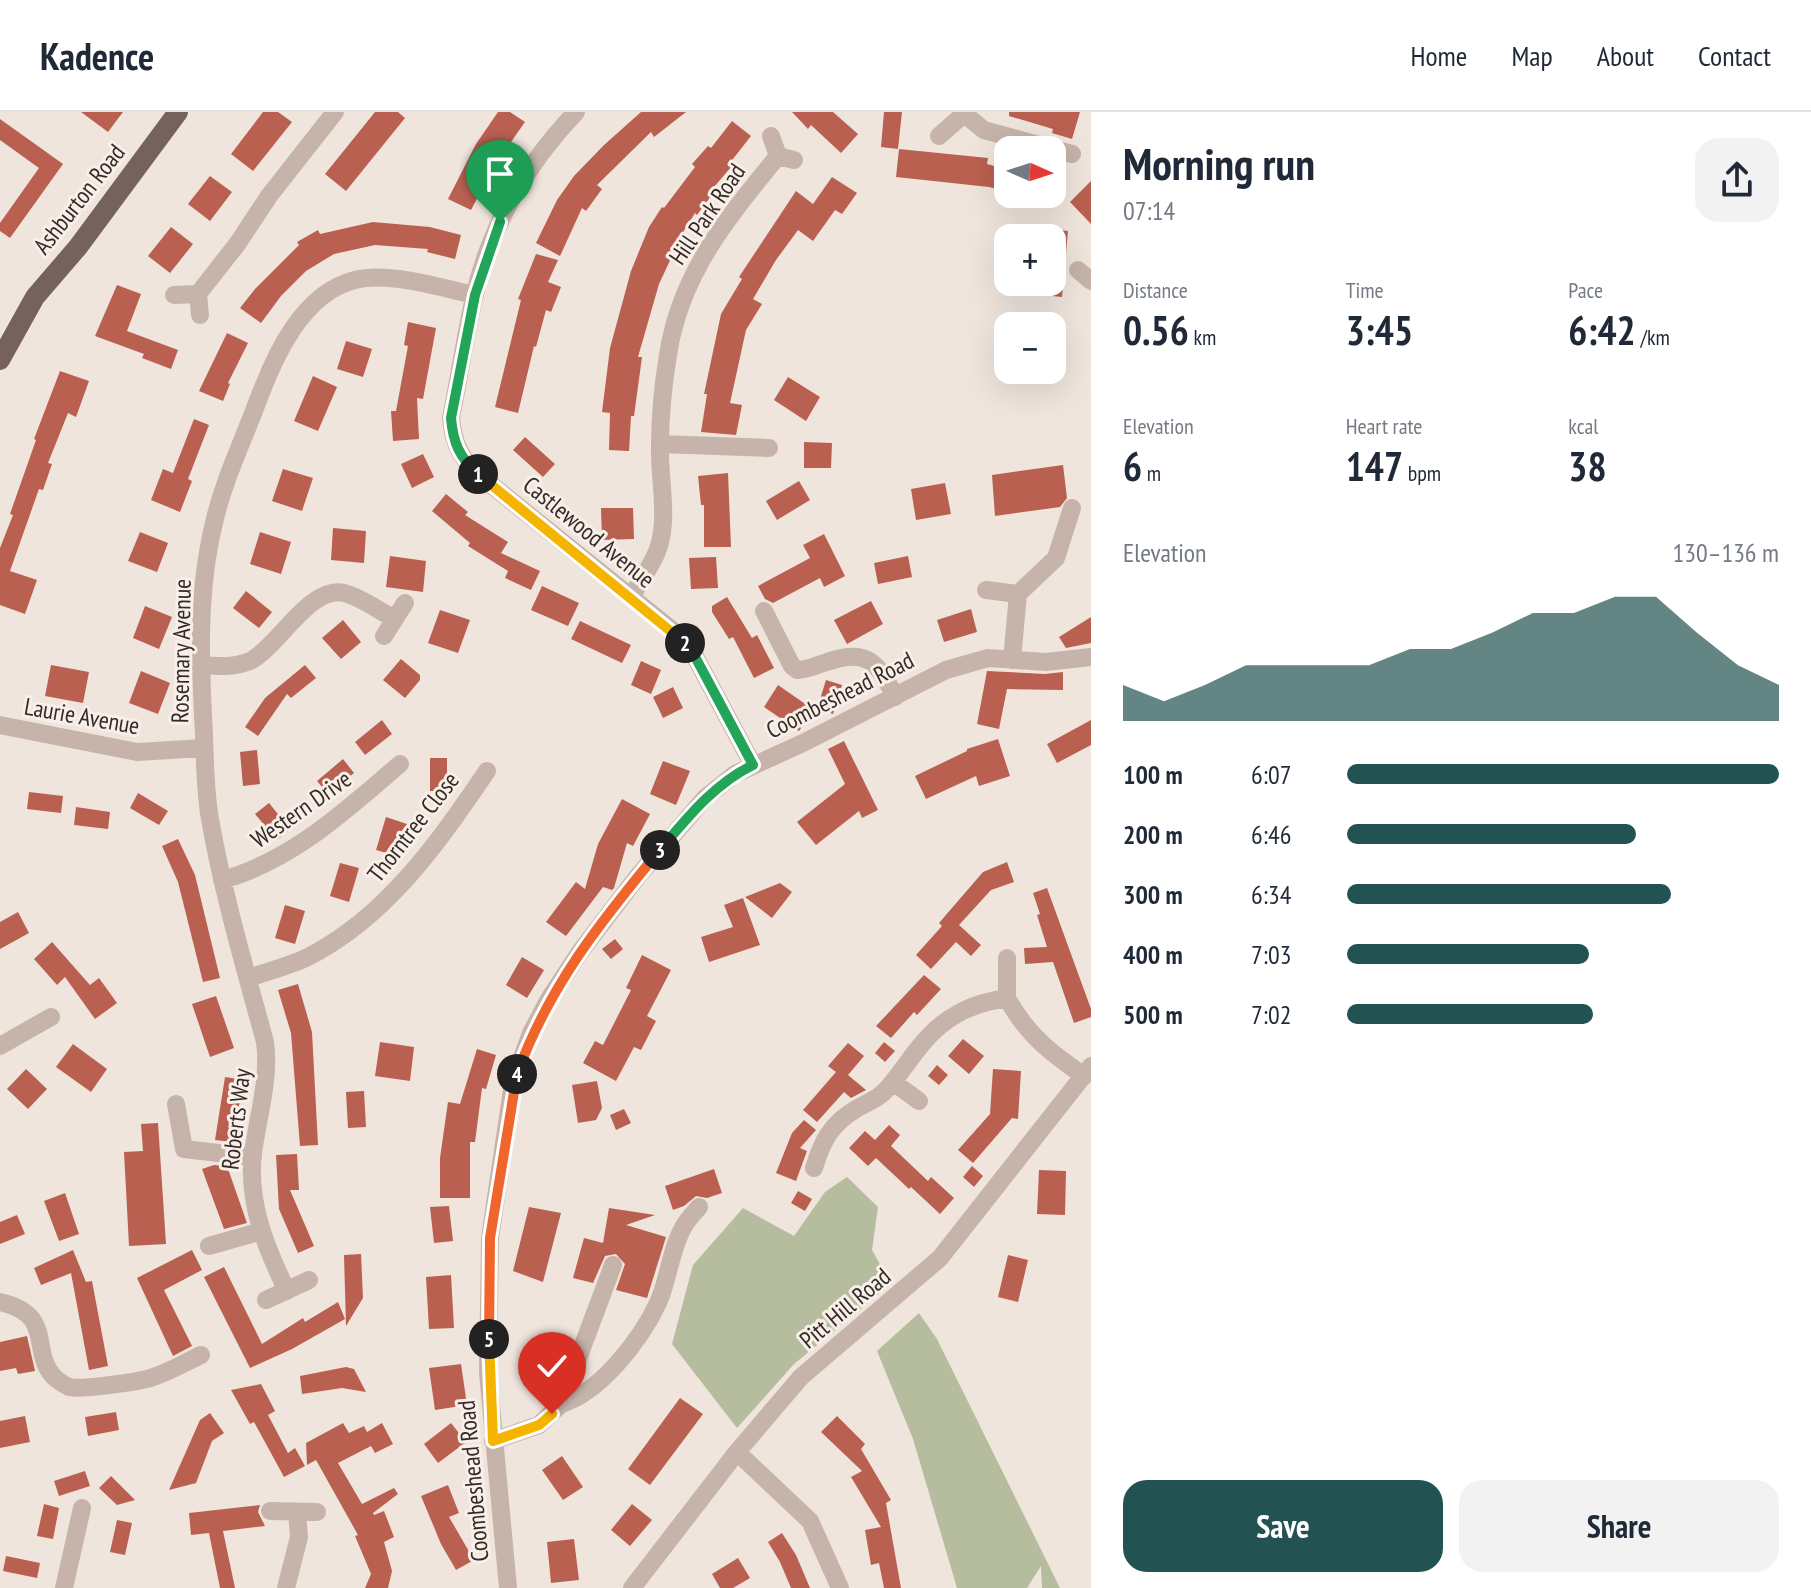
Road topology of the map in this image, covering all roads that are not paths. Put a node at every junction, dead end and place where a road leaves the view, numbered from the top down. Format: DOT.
graph roads {
  1 [pos="178,112"];
  2 [pos="335,112"];
  3 [pos="576,112"];
  4 [pos="964,113"];
  5 [pos="771,136"];
  6 [pos="939,136"];
  7 [pos="1072,154"];
  8 [pos="198,294"];
  9 [pos="174,295"];
  10 [pos="475,295"];
  11 [pos="200,315"];
  12 [pos="0,360"];
  13 [pos="660,444"];
  14 [pos="773,449"];
  15 [pos="1072,508"];
  16 [pos="986,590"];
  17 [pos="1018,594"];
  18 [pos="631,597"];
  19 [pos="764,611"];
  20 [pos="384,636"];
  21 [pos="1091,657"];
  22 [pos="1012,660"];
  23 [pos="200,665"];
  24 [pos="895,697"];
  25 [pos="0,725"];
  26 [pos="204,748"];
  27 [pos="399,763"];
  28 [pos="753,765"];
  29 [pos="487,771"];
  30 [pos="222,880"];
  31 [pos="1007,958"];
  32 [pos="248,978"];
  33 [pos="1007,998"];
  34 [pos="51,1017"];
  35 [pos="265,1042"];
  36 [pos="0,1046"];
  37 [pos="1088,1071"];
  38 [pos="893,1082"];
  39 [pos="919,1101"];
  40 [pos="176,1104"];
  41 [pos="253,1157"];
  42 [pos="814,1168"];
  43 [pos="699,1207"];
  44 [pos="262,1231"];
  45 [pos="209,1246"];
  46 [pos="613,1265"];
  47 [pos="309,1280"];
  48 [pos="287,1291"];
  49 [pos="266,1300"];
  50 [pos="0,1302"];
  51 [pos="201,1355"];
  52 [pos="561,1404"];
  53 [pos="493,1441"];
  54 [pos="737,1452"];
  55 [pos="82,1508"];
  56 [pos="270,1511"];
  57 [pos="297,1512"];
  58 [pos="317,1512"];
  59 [pos="64,1588"];
  60 [pos="286,1588"];
  61 [pos="508,1588"];
  62 [pos="632,1588"];
  63 [pos="840,1588"];
  1 -- 12 [label="main road, Ashburton Road"];
  2 -- 8 [label="street"];
  3 -- 10 [label="street, Castlewood Avenue"];
  4 -- 6 [label="street"];
  4 -- 7 [label="street"];
  5 -- 13 [label="street, Hill Park Road"];
  8 -- 9 [label="street"];
  8 -- 11 [label="street"];
  10 -- 18 [label="street, Castlewood Avenue"];
  10 -- 23 [label="street, Rosemary Avenue"];
  13 -- 14 [label="street"];
  13 -- 18 [label="street, Hill Park Road"];
  15 -- 17 [label="street"];
  16 -- 17 [label="street"];
  17 -- 22 [label="street"];
  18 -- 28 [label="street, Castlewood Avenue"];
  19 -- 24 [label="street"];
  20 -- 23 [label="street"];
  21 -- 22 [label="street, Coombeshead Road"];
  22 -- 24 [label="street, Coombeshead Road"];
  23 -- 26 [label="street, Rosemary Avenue"];
  24 -- 28 [label="street, Coombeshead Road"];
  25 -- 26 [label="street, Laurie Avenue"];
  26 -- 30 [label="street, Rosemary Avenue"];
  27 -- 30 [label="street, Western Drive"];
  28 -- 53 [label="street, Coombeshead Road"];
  29 -- 32 [label="street, Thorntree Close"];
  30 -- 32 [label="street, Rosemary Avenue"];
  31 -- 33 [label="street"];
  32 -- 35 [label="street, Rosemary Avenue"];
  33 -- 37 [label="street"];
  33 -- 38 [label="street"];
  34 -- 36 [label="street"];
  35 -- 41 [label="street, Roberts Way"];
  37 -- 54 [label="street, Pitt Hill Road"];
  38 -- 39 [label="street"];
  38 -- 42 [label="street"];
  40 -- 41 [label="street"];
  41 -- 44 [label="street, Roberts Way"];
  43 -- 52 [label="street"];
  44 -- 45 [label="street"];
  44 -- 48 [label="street, Roberts Way"];
  46 -- 52 [label="street"];
  47 -- 48 [label="street"];
  48 -- 49 [label="street"];
  50 -- 51 [label="street"];
  52 -- 53 [label="street"];
  53 -- 61 [label="street, Coombeshead Road"];
  54 -- 62 [label="street, Pitt Hill Road"];
  54 -- 63 [label="street"];
  55 -- 59 [label="street"];
  56 -- 57 [label="street"];
  57 -- 58 [label="street"];
  57 -- 60 [label="street"];
}
